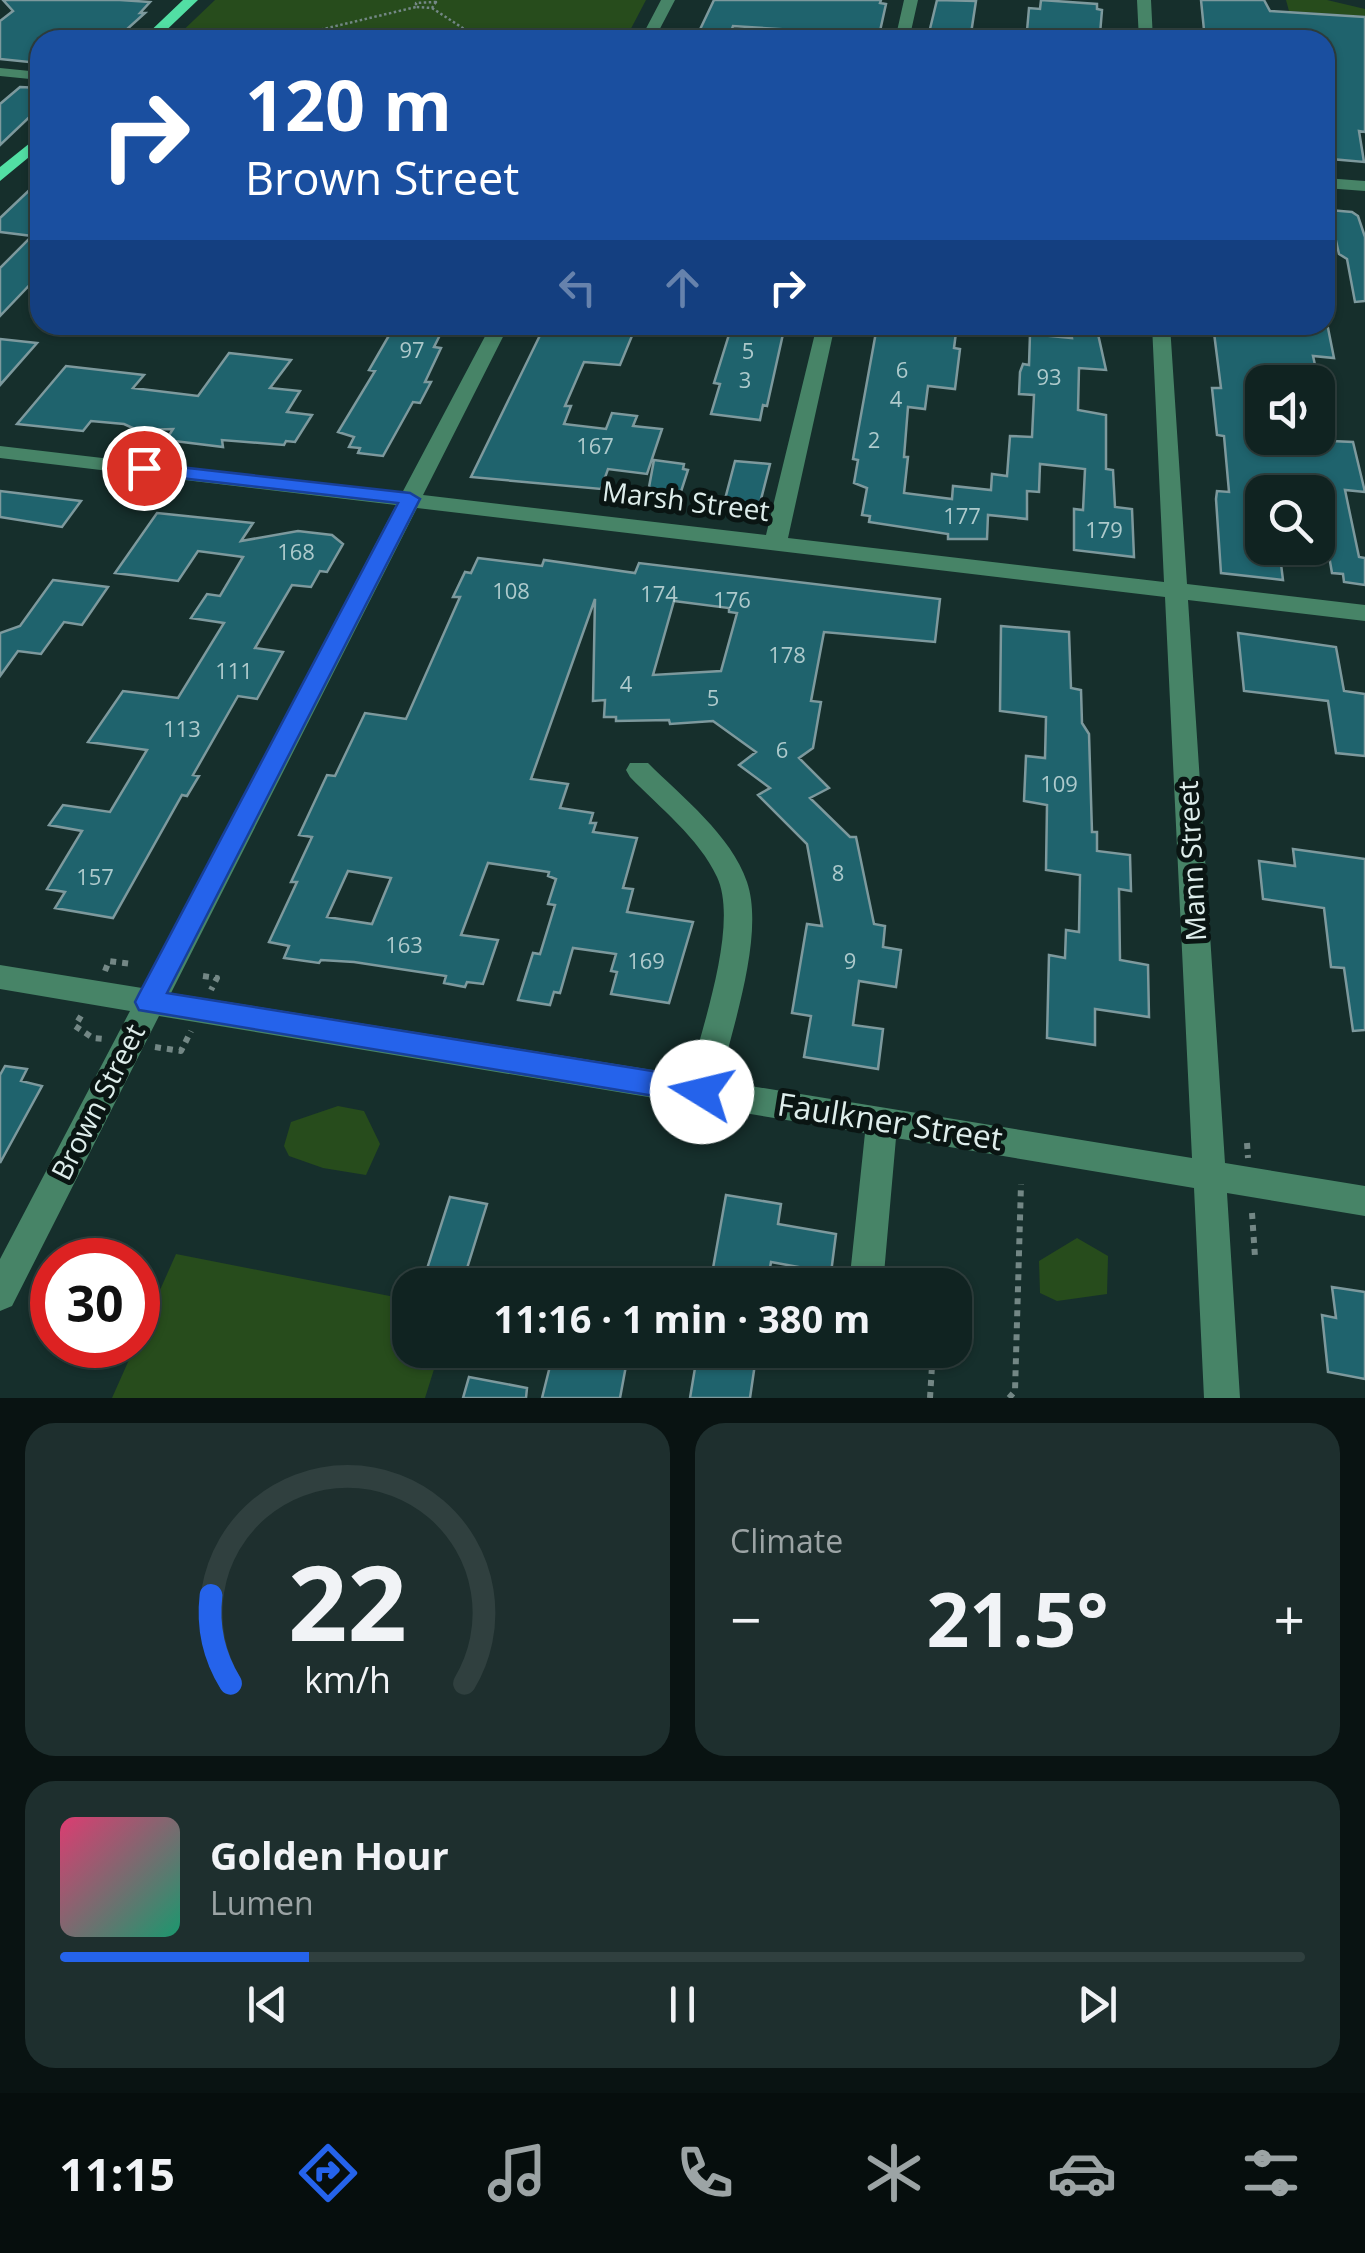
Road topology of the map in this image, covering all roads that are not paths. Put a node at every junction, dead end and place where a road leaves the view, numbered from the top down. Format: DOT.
graph roads {
  1 [pos="192,0"];
  2 [pos="668,0"];
  3 [pos="911,0"];
  4 [pos="1144,0"];
  5 [pos="159,30"];
  6 [pos="652,30"];
  7 [pos="904,30"];
  8 [pos="1146,30"];
  9 [pos="0,72"];
  10 [pos="30,75"];
  11 [pos="30,149"];
  12 [pos="0,176"];
  13 [pos="1335,184"];
  14 [pos="1365,186"];
  15 [pos="495,335"];
  16 [pos="824,335"];
  17 [pos="1161,335"];
  18 [pos="0,452"];
  19 [pos="410,499"];
  20 [pos="776,542"];
  21 [pos="1174,591"];
  22 [pos="1365,614"];
  23 [pos="639,770"];
  24 [pos="0,977"];
  25 [pos="149,1002"];
  26 [pos="702,1092"];
  27 [pos="882,1121"];
  28 [pos="1210,1176"];
  29 [pos="1365,1201"];
  30 [pos="868,1268"];
  31 [pos="0,1294"];
  32 [pos="1222,1398"];
  1 -- 5 [label="main road"];
  2 -- 6 [label="street"];
  3 -- 7 [label="street"];
  4 -- 8 [label="street"];
  9 -- 10 [label="street"];
  11 -- 12 [label="main road"];
  13 -- 14 [label="street"];
  15 -- 19 [label="street, Brown Street"];
  16 -- 20 [label="street"];
  17 -- 21 [label="street, Mann Street"];
  18 -- 19 [label="street, Marsh Street"];
  19 -- 20 [label="street, Marsh Street"];
  19 -- 25 [label="street, Brown Street"];
  20 -- 21 [label="street, Marsh Street"];
  21 -- 22 [label="street, Marsh Street"];
  21 -- 28 [label="street, Mann Street"];
  23 -- 26 [label="street"];
  24 -- 25 [label="street, Faulkner Street"];
  25 -- 26 [label="street, Faulkner Street"];
  25 -- 31 [label="street, Brown Street"];
  26 -- 27 [label="street, Faulkner Street"];
  27 -- 28 [label="street, Faulkner Street"];
  27 -- 30 [label="street"];
  28 -- 29 [label="street, Faulkner Street"];
  28 -- 32 [label="street, Mann Street"];
}
